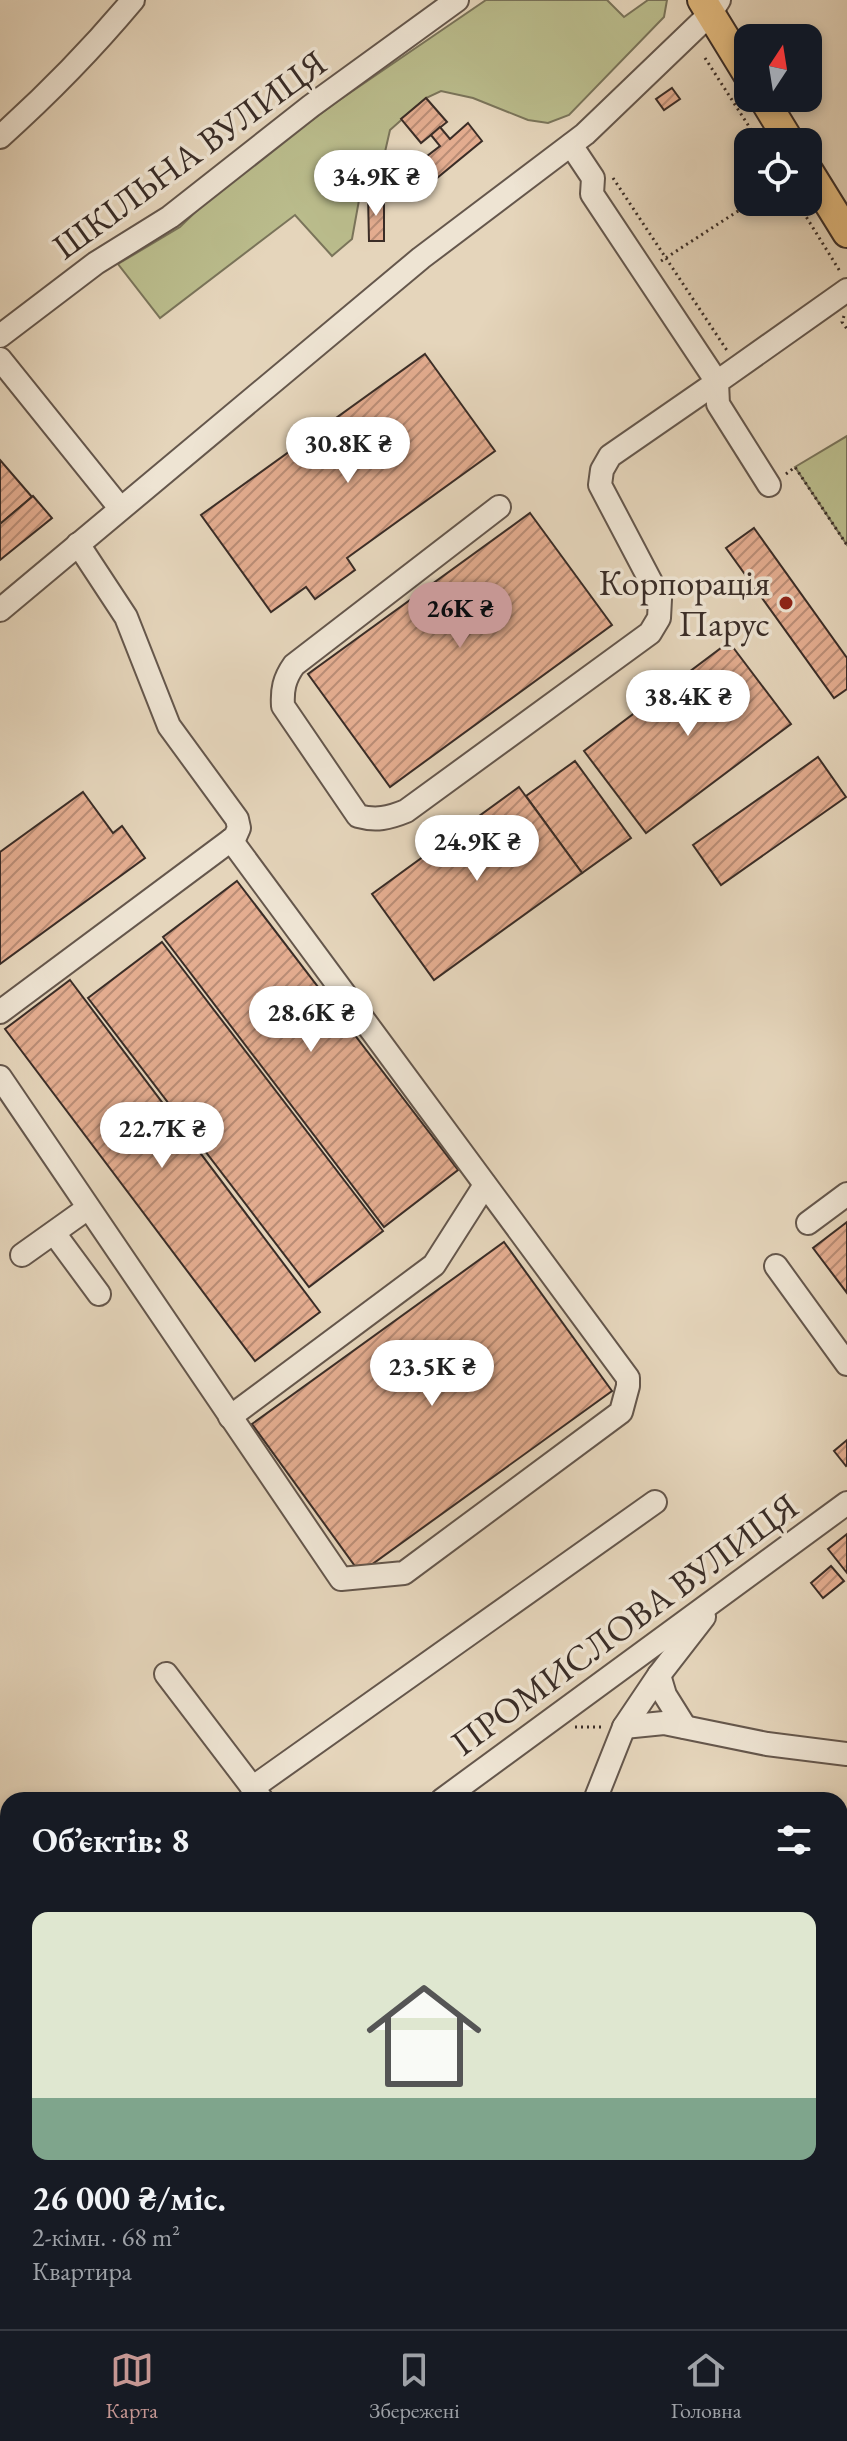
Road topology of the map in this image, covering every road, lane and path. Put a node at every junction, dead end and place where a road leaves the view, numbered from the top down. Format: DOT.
graph roads {
  1 [pos="133,0"];
  2 [pos="457,0"];
  3 [pos="711,5"];
  4 [pos="734,49"];
  5 [pos="705,58"];
  6 [pos="750,128"];
  7 [pos="0,137"];
  8 [pos="571,145"];
  9 [pos="609,171"];
  10 [pos="822,193"];
  11 [pos="734,214"];
  12 [pos="806,216"];
  13 [pos="847,233"];
  14 [pos="666,258"];
  15 [pos="644,272"];
  16 [pos="847,283"];
  17 [pos="847,290"];
  18 [pos="0,336"];
  19 [pos="0,359"];
  20 [pos="739,367"];
  21 [pos="717,382"];
  22 [pos="769,485"];
  23 [pos="499,507"];
  24 [pos="120,508"];
  25 [pos="78,544"];
  26 [pos="847,545"];
  27 [pos="0,610"];
  28 [pos="231,840"];
  29 [pos="0,1012"];
  30 [pos="0,1077"];
  31 [pos="485,1185"];
  32 [pos="847,1194"];
  33 [pos="88,1208"];
  34 [pos="808,1223"];
  35 [pos="54,1233"];
  36 [pos="22,1255"];
  37 [pos="776,1266"];
  38 [pos="99,1294"];
  39 [pos="847,1364"];
  40 [pos="230,1417"];
  41 [pos="655,1502"];
  42 [pos="847,1503"];
  43 [pos="722,1594"];
  44 [pos="166,1674"];
  45 [pos="659,1675"];
  46 [pos="568,1727"];
  47 [pos="624,1727"];
  48 [pos="685,1727"];
  49 [pos="847,1754"];
  50 [pos="255,1792"];
  51 [pos="260,1792"];
  52 [pos="453,1792"];
  53 [pos="598,1792"];
  1 -- 7 [label="street"];
  2 -- 18 [label="street, ШКІЛЬНА ВУЛИЦЯ"];
  3 -- 4 [label="main road"];
  3 -- 8 [label="street"];
  5 -- 6 [label="path"];
  8 -- 15 [label="street"];
  8 -- 24 [label="street"];
  9 -- 14 [label="path"];
  10 -- 13 [label="main road"];
  11 -- 14 [label="path"];
  12 -- 16 [label="path"];
  14 -- 15 [label="path"];
  14 -- 20 [label="path"];
  15 -- 21 [label="street"];
  17 -- 20 [label="street"];
  19 -- 24 [label="street"];
  20 -- 21 [label="street"];
  21 -- 22 [label="street"];
  21 -- 23 [label="street"];
  22 -- 26 [label="path"];
  24 -- 25 [label="street"];
  25 -- 27 [label="street"];
  25 -- 28 [label="street"];
  28 -- 29 [label="street"];
  28 -- 31 [label="street"];
  30 -- 33 [label="street"];
  31 -- 40 [label="street"];
  31 -- 40 [label="street"];
  32 -- 34 [label="street"];
  33 -- 35 [label="street"];
  33 -- 40 [label="street"];
  35 -- 36 [label="street"];
  35 -- 38 [label="street"];
  37 -- 39 [label="street"];
  41 -- 51 [label="street"];
  42 -- 43 [label="street, ПРОМИСЛОВА ВУЛИЦЯ"];
  43 -- 45 [label="street"];
  43 -- 52 [label="street, ПРОМИСЛОВА ВУЛИЦЯ"];
  44 -- 50 [label="street"];
  45 -- 47 [label="street"];
  45 -- 48 [label="street"];
  46 -- 47 [label="path"];
  47 -- 48 [label="street"];
  47 -- 53 [label="street"];
  48 -- 49 [label="street"];
}
